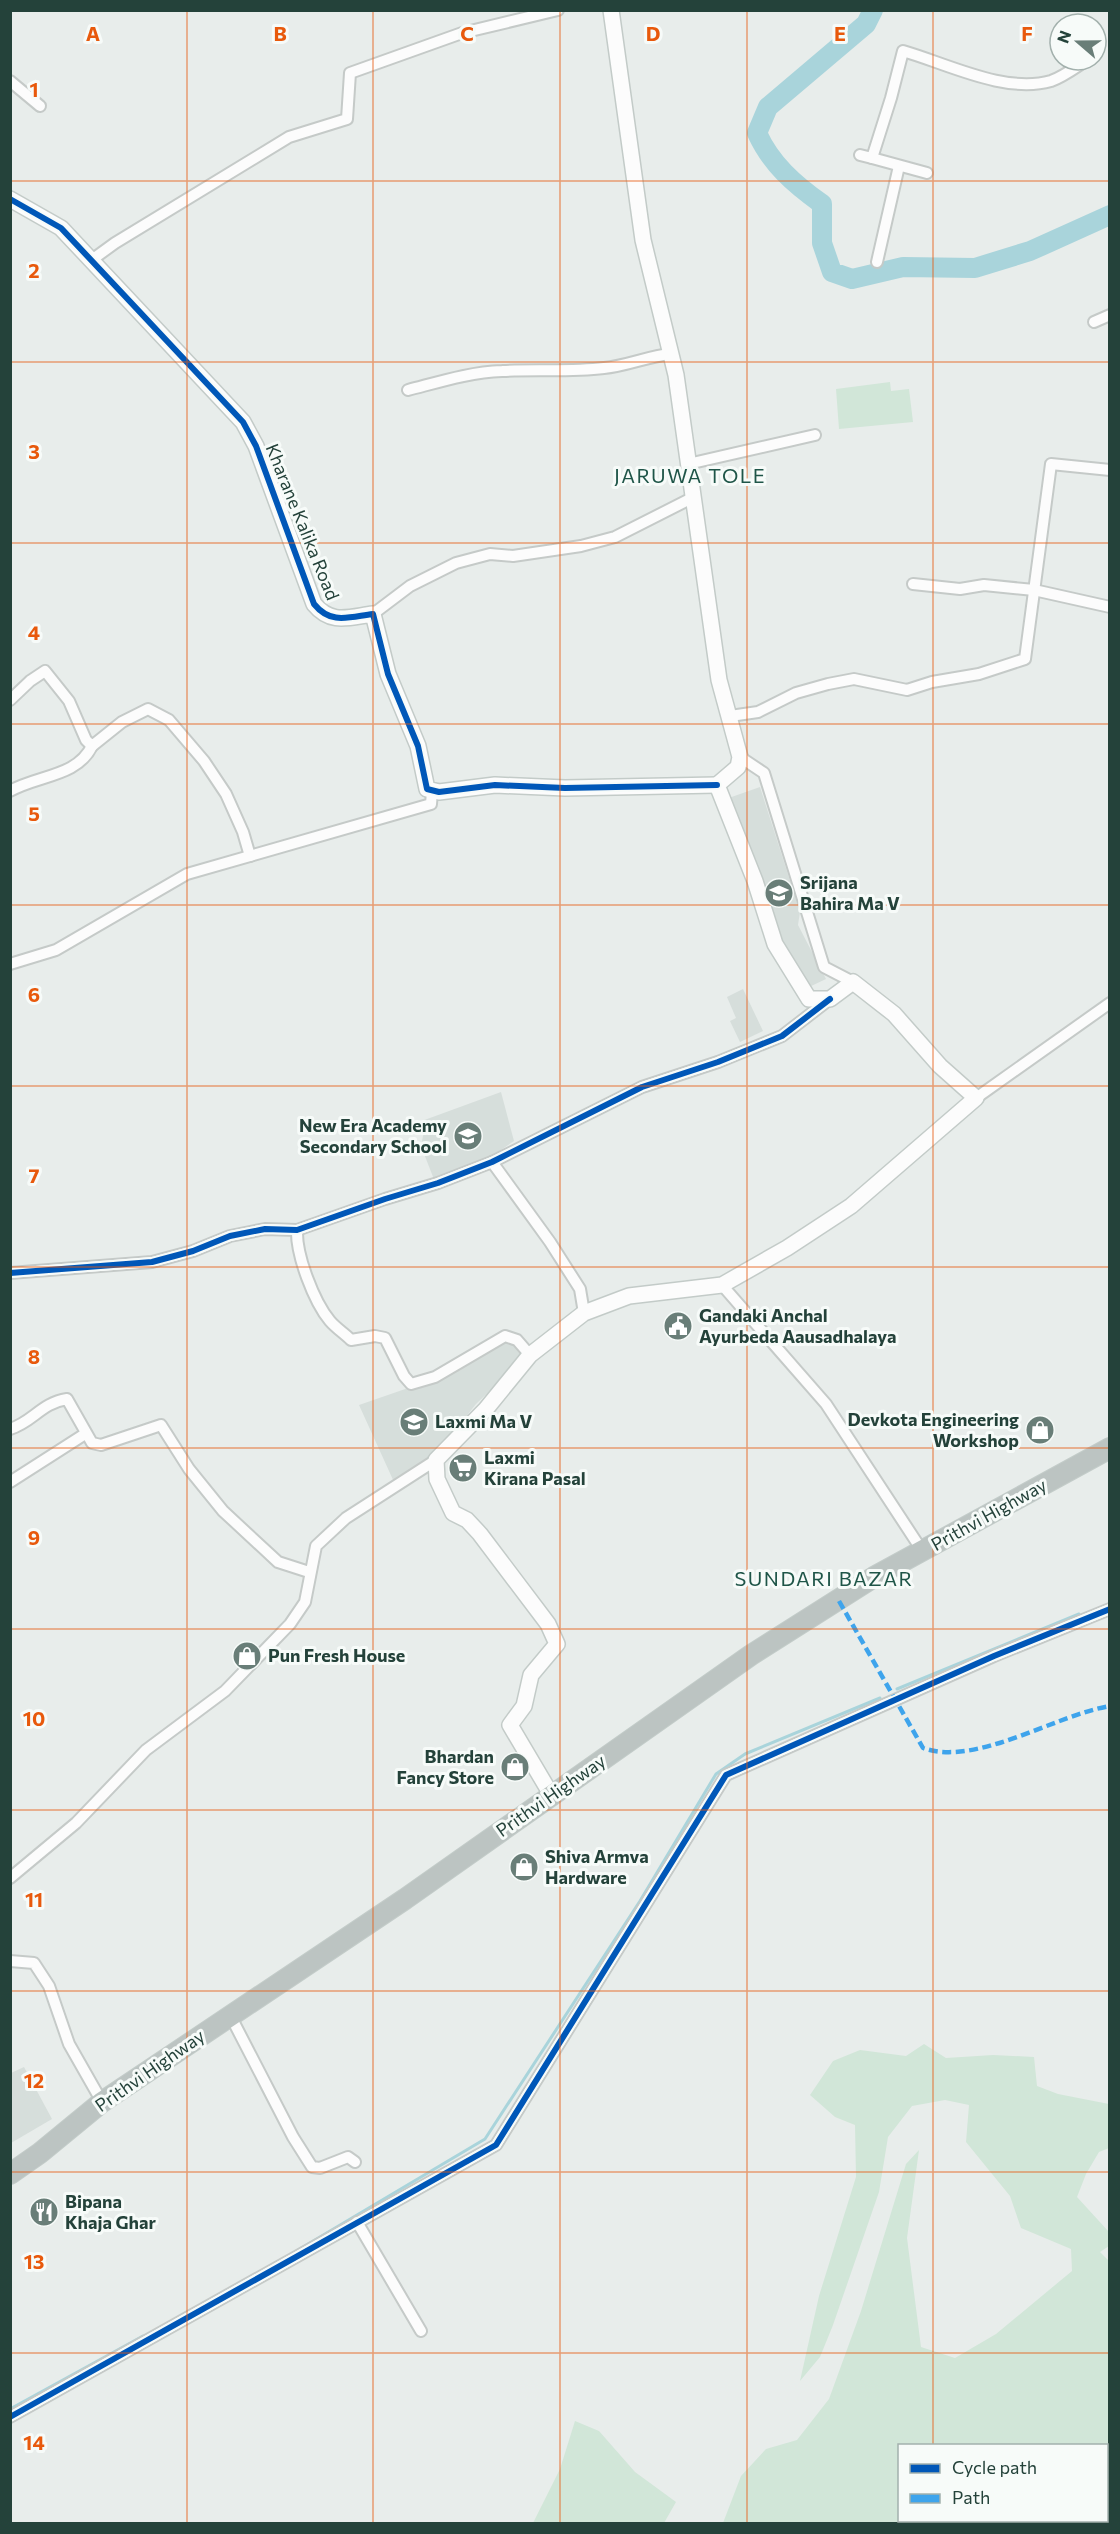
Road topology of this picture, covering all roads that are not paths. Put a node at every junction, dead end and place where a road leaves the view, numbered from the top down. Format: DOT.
graph roads {
  1 [pos="558,10"];
  2 [pos="611,10"];
  3 [pos="1067,72"];
  4 [pos="10,81"];
  5 [pos="40,106"];
  6 [pos="860,155"];
  7 [pos="872,158"];
  8 [pos="899,166"];
  9 [pos="927,173"];
  10 [pos="10,200"];
  11 [pos="93,259"];
  12 [pos="877,261"];
  13 [pos="1110,315"];
  14 [pos="1094,322"];
  15 [pos="671,354"];
  16 [pos="408,390"];
  17 [pos="815,435"];
  18 [pos="688,464"];
  19 [pos="1110,470"];
  20 [pos="692,498"];
  21 [pos="913,584"];
  22 [pos="1034,590"];
  23 [pos="1110,608"];
  24 [pos="373,614"];
  25 [pos="10,700"];
  26 [pos="730,716"];
  27 [pos="92,746"];
  28 [pos="740,758"];
  29 [pos="717,785"];
  30 [pos="10,791"];
  31 [pos="432,792"];
  32 [pos="250,856"];
  33 [pos="10,963"];
  34 [pos="853,982"];
  35 [pos="830,999"];
  36 [pos="1110,1003"];
  37 [pos="976,1098"];
  38 [pos="492,1162"];
  39 [pos="297,1230"];
  40 [pos="10,1273"];
  41 [pos="722,1285"];
  42 [pos="584,1313"];
  43 [pos="530,1355"];
  44 [pos="10,1430"];
  45 [pos="85,1434"];
  46 [pos="1110,1448"];
  47 [pos="436,1460"];
  48 [pos="10,1482"];
  49 [pos="923,1552"];
  50 [pos="309,1572"];
  51 [pos="1110,1609"];
  52 [pos="552,1796"];
  53 [pos="10,1878"];
  54 [pos="10,1961"];
  55 [pos="230,2015"];
  56 [pos="102,2102"];
  57 [pos="355,2162"];
  58 [pos="10,2174"];
  59 [pos="357,2222"];
  60 [pos="421,2331"];
  61 [pos="10,2417"];
  1 -- 11 [label="street"];
  2 -- 15 [label="main road"];
  3 -- 7 [label="street"];
  4 -- 5 [label="street"];
  6 -- 7 [label="street"];
  7 -- 8 [label="street"];
  8 -- 9 [label="street"];
  8 -- 12 [label="street"];
  10 -- 11 [label="main road, Kharane Kalika Road"];
  11 -- 24 [label="main road, Kharane Kalika Road"];
  13 -- 14 [label="street"];
  15 -- 16 [label="street"];
  15 -- 18 [label="main road"];
  17 -- 18 [label="street"];
  18 -- 20 [label="main road"];
  19 -- 22 [label="street"];
  20 -- 24 [label="street"];
  20 -- 26 [label="main road"];
  21 -- 22 [label="street"];
  22 -- 23 [label="street"];
  22 -- 26 [label="street"];
  24 -- 31 [label="main road"];
  25 -- 27 [label="street"];
  26 -- 28 [label="main road"];
  27 -- 30 [label="street"];
  27 -- 32 [label="street"];
  28 -- 29 [label="main road"];
  28 -- 34 [label="street"];
  29 -- 31 [label="main road"];
  29 -- 35 [label="main road"];
  31 -- 32 [label="street"];
  32 -- 33 [label="street"];
  34 -- 35 [label="main road"];
  34 -- 37 [label="main road"];
  35 -- 38 [label="street"];
  36 -- 37 [label="street"];
  37 -- 41 [label="main road"];
  38 -- 39 [label="street"];
  38 -- 42 [label="street"];
  39 -- 40 [label="street"];
  39 -- 43 [label="street"];
  41 -- 42 [label="main road"];
  41 -- 49 [label="street"];
  42 -- 43 [label="main road"];
  43 -- 47 [label="main road"];
  44 -- 45 [label="street"];
  45 -- 48 [label="street"];
  45 -- 50 [label="street"];
  46 -- 49 [label="highway, Prithvi Highway"];
  47 -- 50 [label="street"];
  47 -- 52 [label="main road"];
  49 -- 52 [label="highway, Prithvi Highway"];
  50 -- 53 [label="street"];
  51 -- 59 [label="street"];
  52 -- 55 [label="highway, Prithvi Highway"];
  54 -- 56 [label="street"];
  55 -- 56 [label="highway, Prithvi Highway"];
  55 -- 57 [label="street"];
  56 -- 58 [label="highway, Prithvi Highway"];
  59 -- 60 [label="street"];
  59 -- 61 [label="street"];
}
